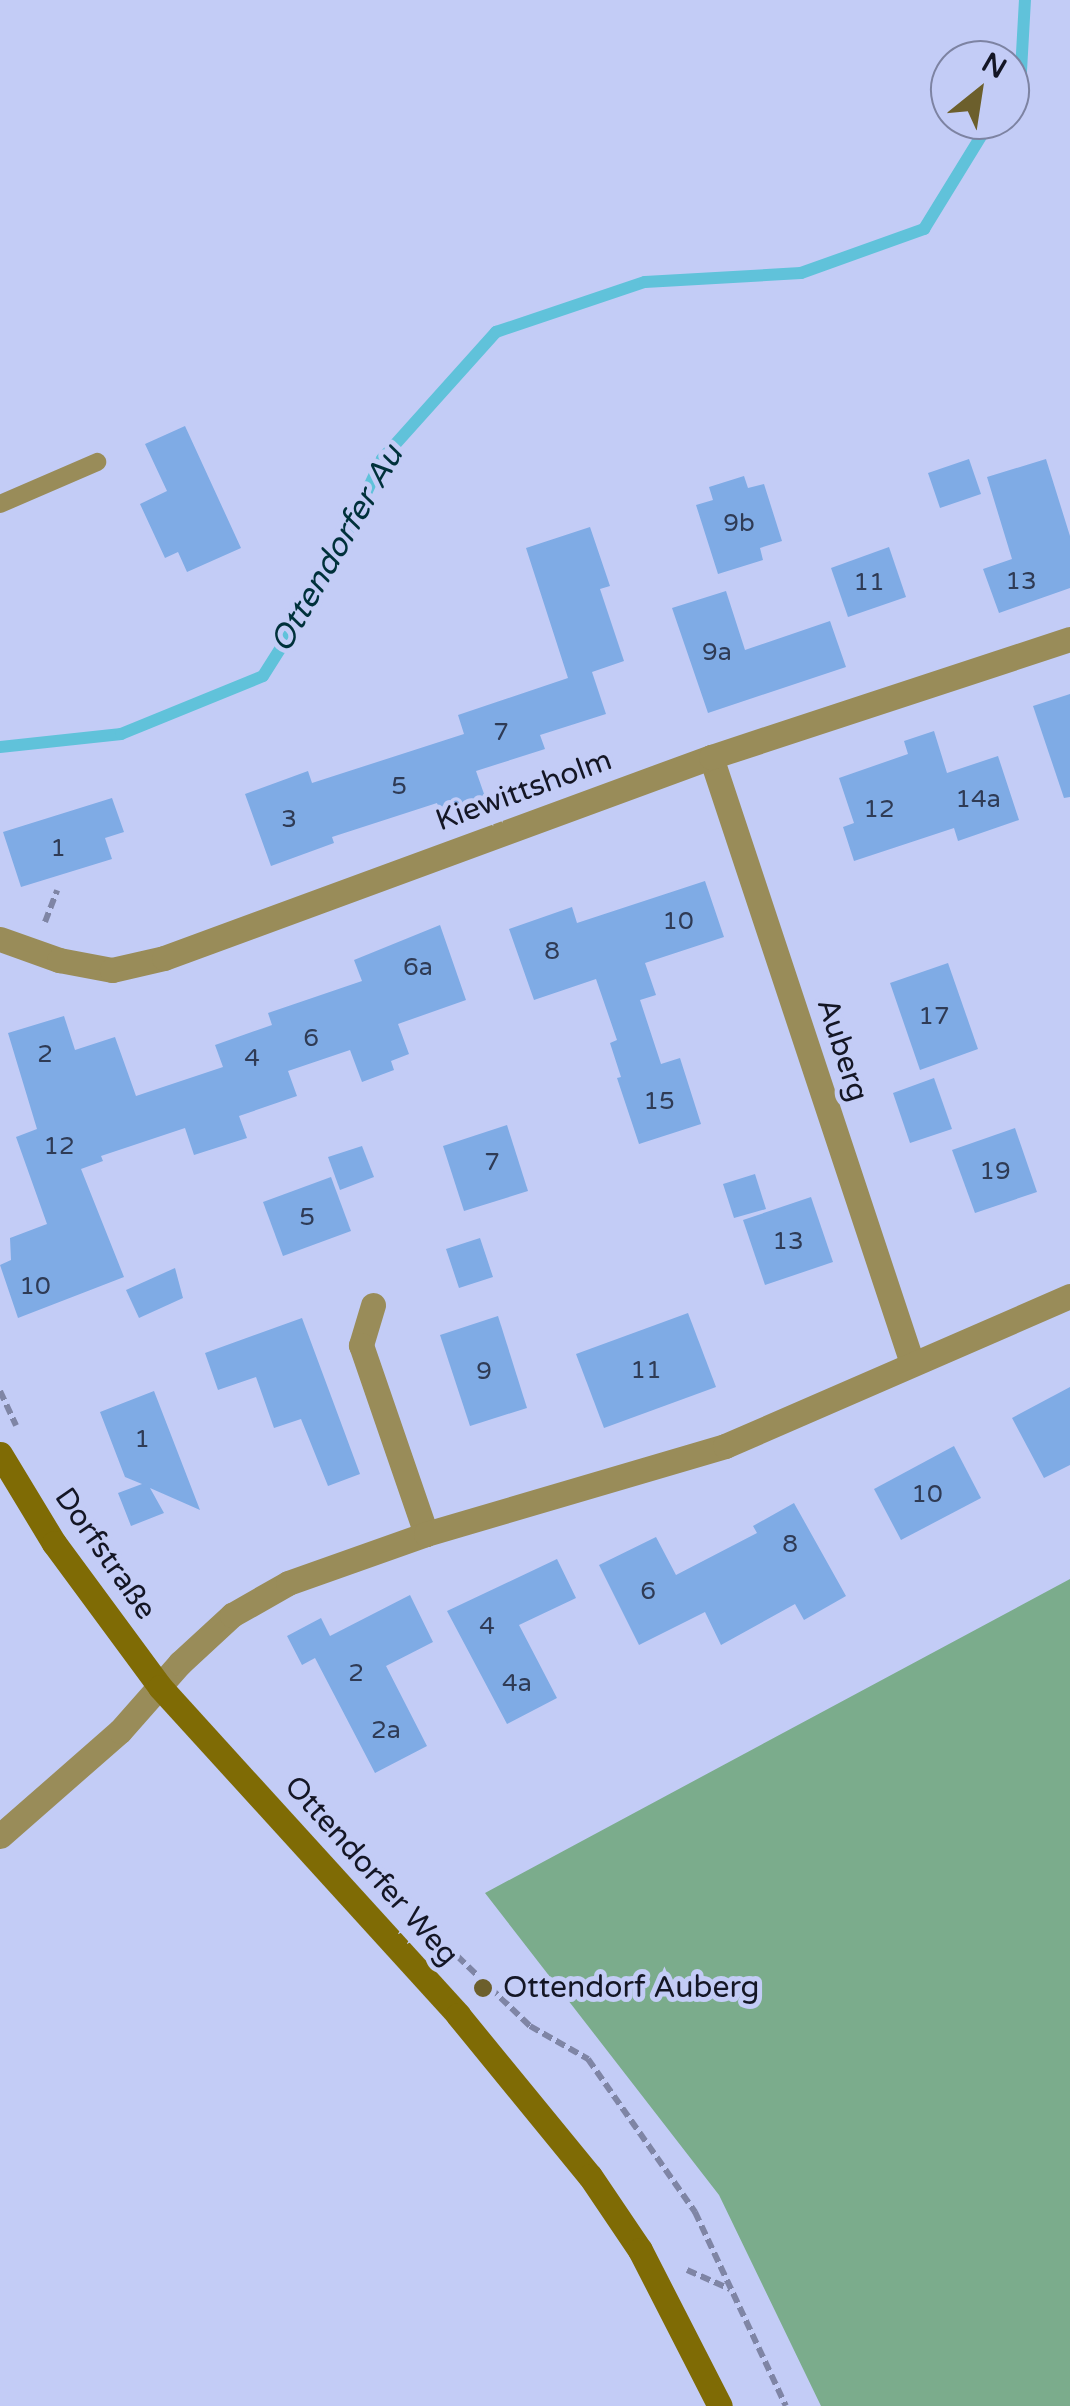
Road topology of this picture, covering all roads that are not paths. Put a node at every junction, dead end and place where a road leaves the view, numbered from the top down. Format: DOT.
graph roads {
  1 [pos="97,462"];
  2 [pos="0,504"];
  3 [pos="1070,639"];
  4 [pos="711,757"];
  5 [pos="0,939"];
  6 [pos="1070,1296"];
  7 [pos="373,1305"];
  8 [pos="912,1363"];
  9 [pos="0,1454"];
  10 [pos="426,1534"];
  11 [pos="160,1687"];
  12 [pos="0,1836"];
  13 [pos="720,2406"];
  1 -- 2 [label="lane"];
  3 -- 4 [label="street, Kiewittsholm"];
  4 -- 5 [label="street, Kiewittsholm"];
  4 -- 8 [label="street, Auberg"];
  6 -- 8 [label="street"];
  7 -- 10 [label="street"];
  8 -- 10 [label="street"];
  9 -- 11 [label="main road, Dorfstraße"];
  10 -- 11 [label="street"];
  11 -- 12 [label="street"];
  11 -- 13 [label="main road, Ottendorfer Weg"];
}
